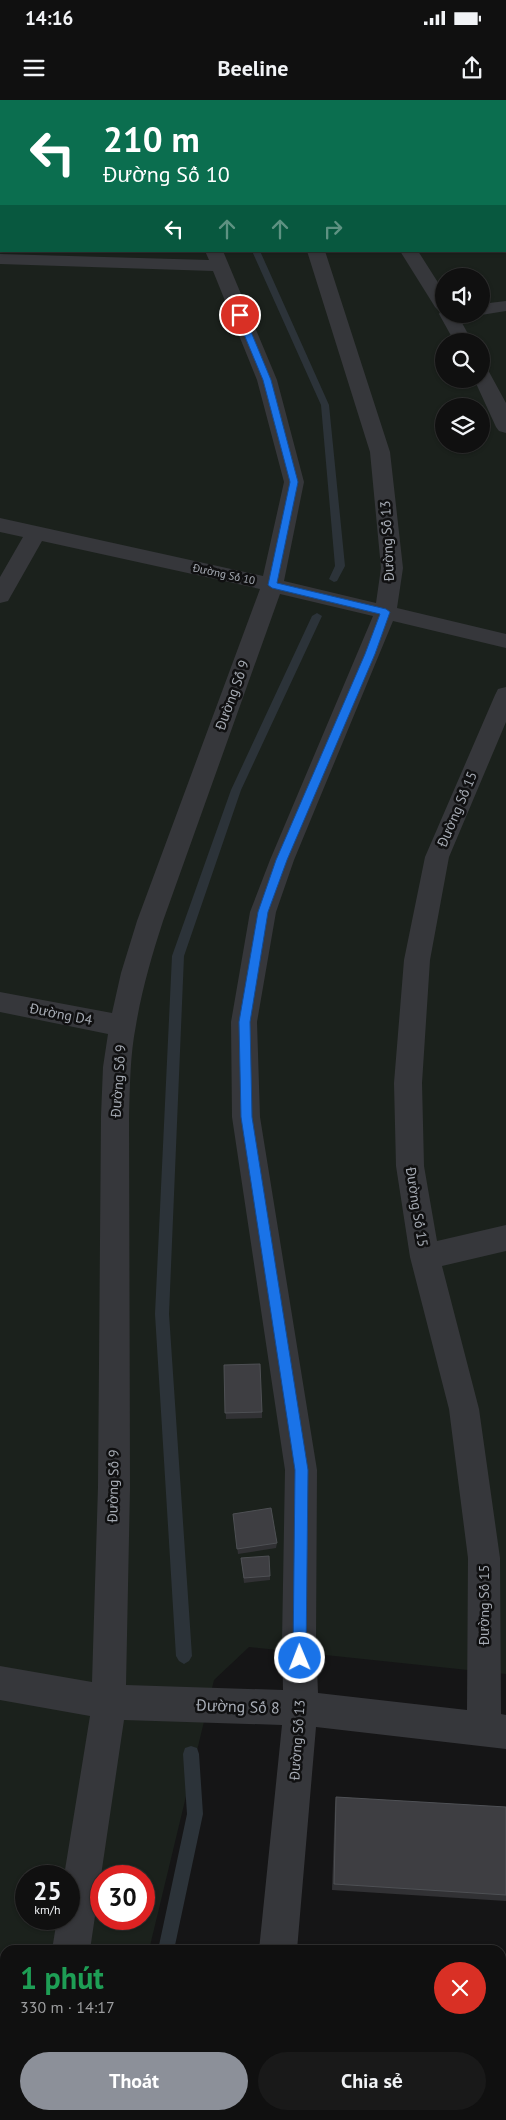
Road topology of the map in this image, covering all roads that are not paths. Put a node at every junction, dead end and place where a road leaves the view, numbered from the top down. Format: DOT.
graph roads {
  1 [pos="316,252"];
  2 [pos="410,252"];
  3 [pos="217,258"];
  4 [pos="0,259"];
  5 [pos="435,293"];
  6 [pos="506,306"];
  7 [pos="490,309"];
  8 [pos="489,388"];
  9 [pos="506,427"];
  10 [pos="0,525"];
  11 [pos="36,533"];
  12 [pos="272,585"];
  13 [pos="0,596"];
  14 [pos="386,612"];
  15 [pos="506,641"];
  16 [pos="506,695"];
  17 [pos="0,1002"];
  18 [pos="122,1026"];
  19 [pos="506,1238"];
  20 [pos="425,1257"];
  21 [pos="0,1683"];
  22 [pos="109,1702"];
  23 [pos="301,1708"];
  24 [pos="495,1730"];
  25 [pos="72,1945"];
  26 [pos="278,1945"];
  1 -- 14 [label="street, Đường Số 13"];
  2 -- 5 [label="street"];
  3 -- 4 [label="street"];
  3 -- 12 [label="street, Đường Số 9"];
  6 -- 7 [label="street"];
  8 -- 9 [label="street"];
  10 -- 11 [label="street, Đường Số 10"];
  11 -- 12 [label="street, Đường Số 10"];
  11 -- 13 [label="street"];
  12 -- 14 [label="street, Đường Số 10"];
  12 -- 18 [label="street, Đường Số 9"];
  14 -- 15 [label="street, Đường Số 10"];
  14 -- 23 [label="street, Đường Số 13"];
  16 -- 20 [label="street, Đường Số 15"];
  17 -- 18 [label="street, Đường D4"];
  18 -- 22 [label="street, Đường Số 9"];
  19 -- 20 [label="street"];
  20 -- 24 [label="street, Đường Số 15"];
  21 -- 22 [label="street, Đường Số 8"];
  22 -- 23 [label="street, Đường Số 8"];
  22 -- 25 [label="street, Đường Số 9"];
  23 -- 24 [label="street, Đường Số 8"];
  23 -- 26 [label="street, Đường Số 13"];
}
